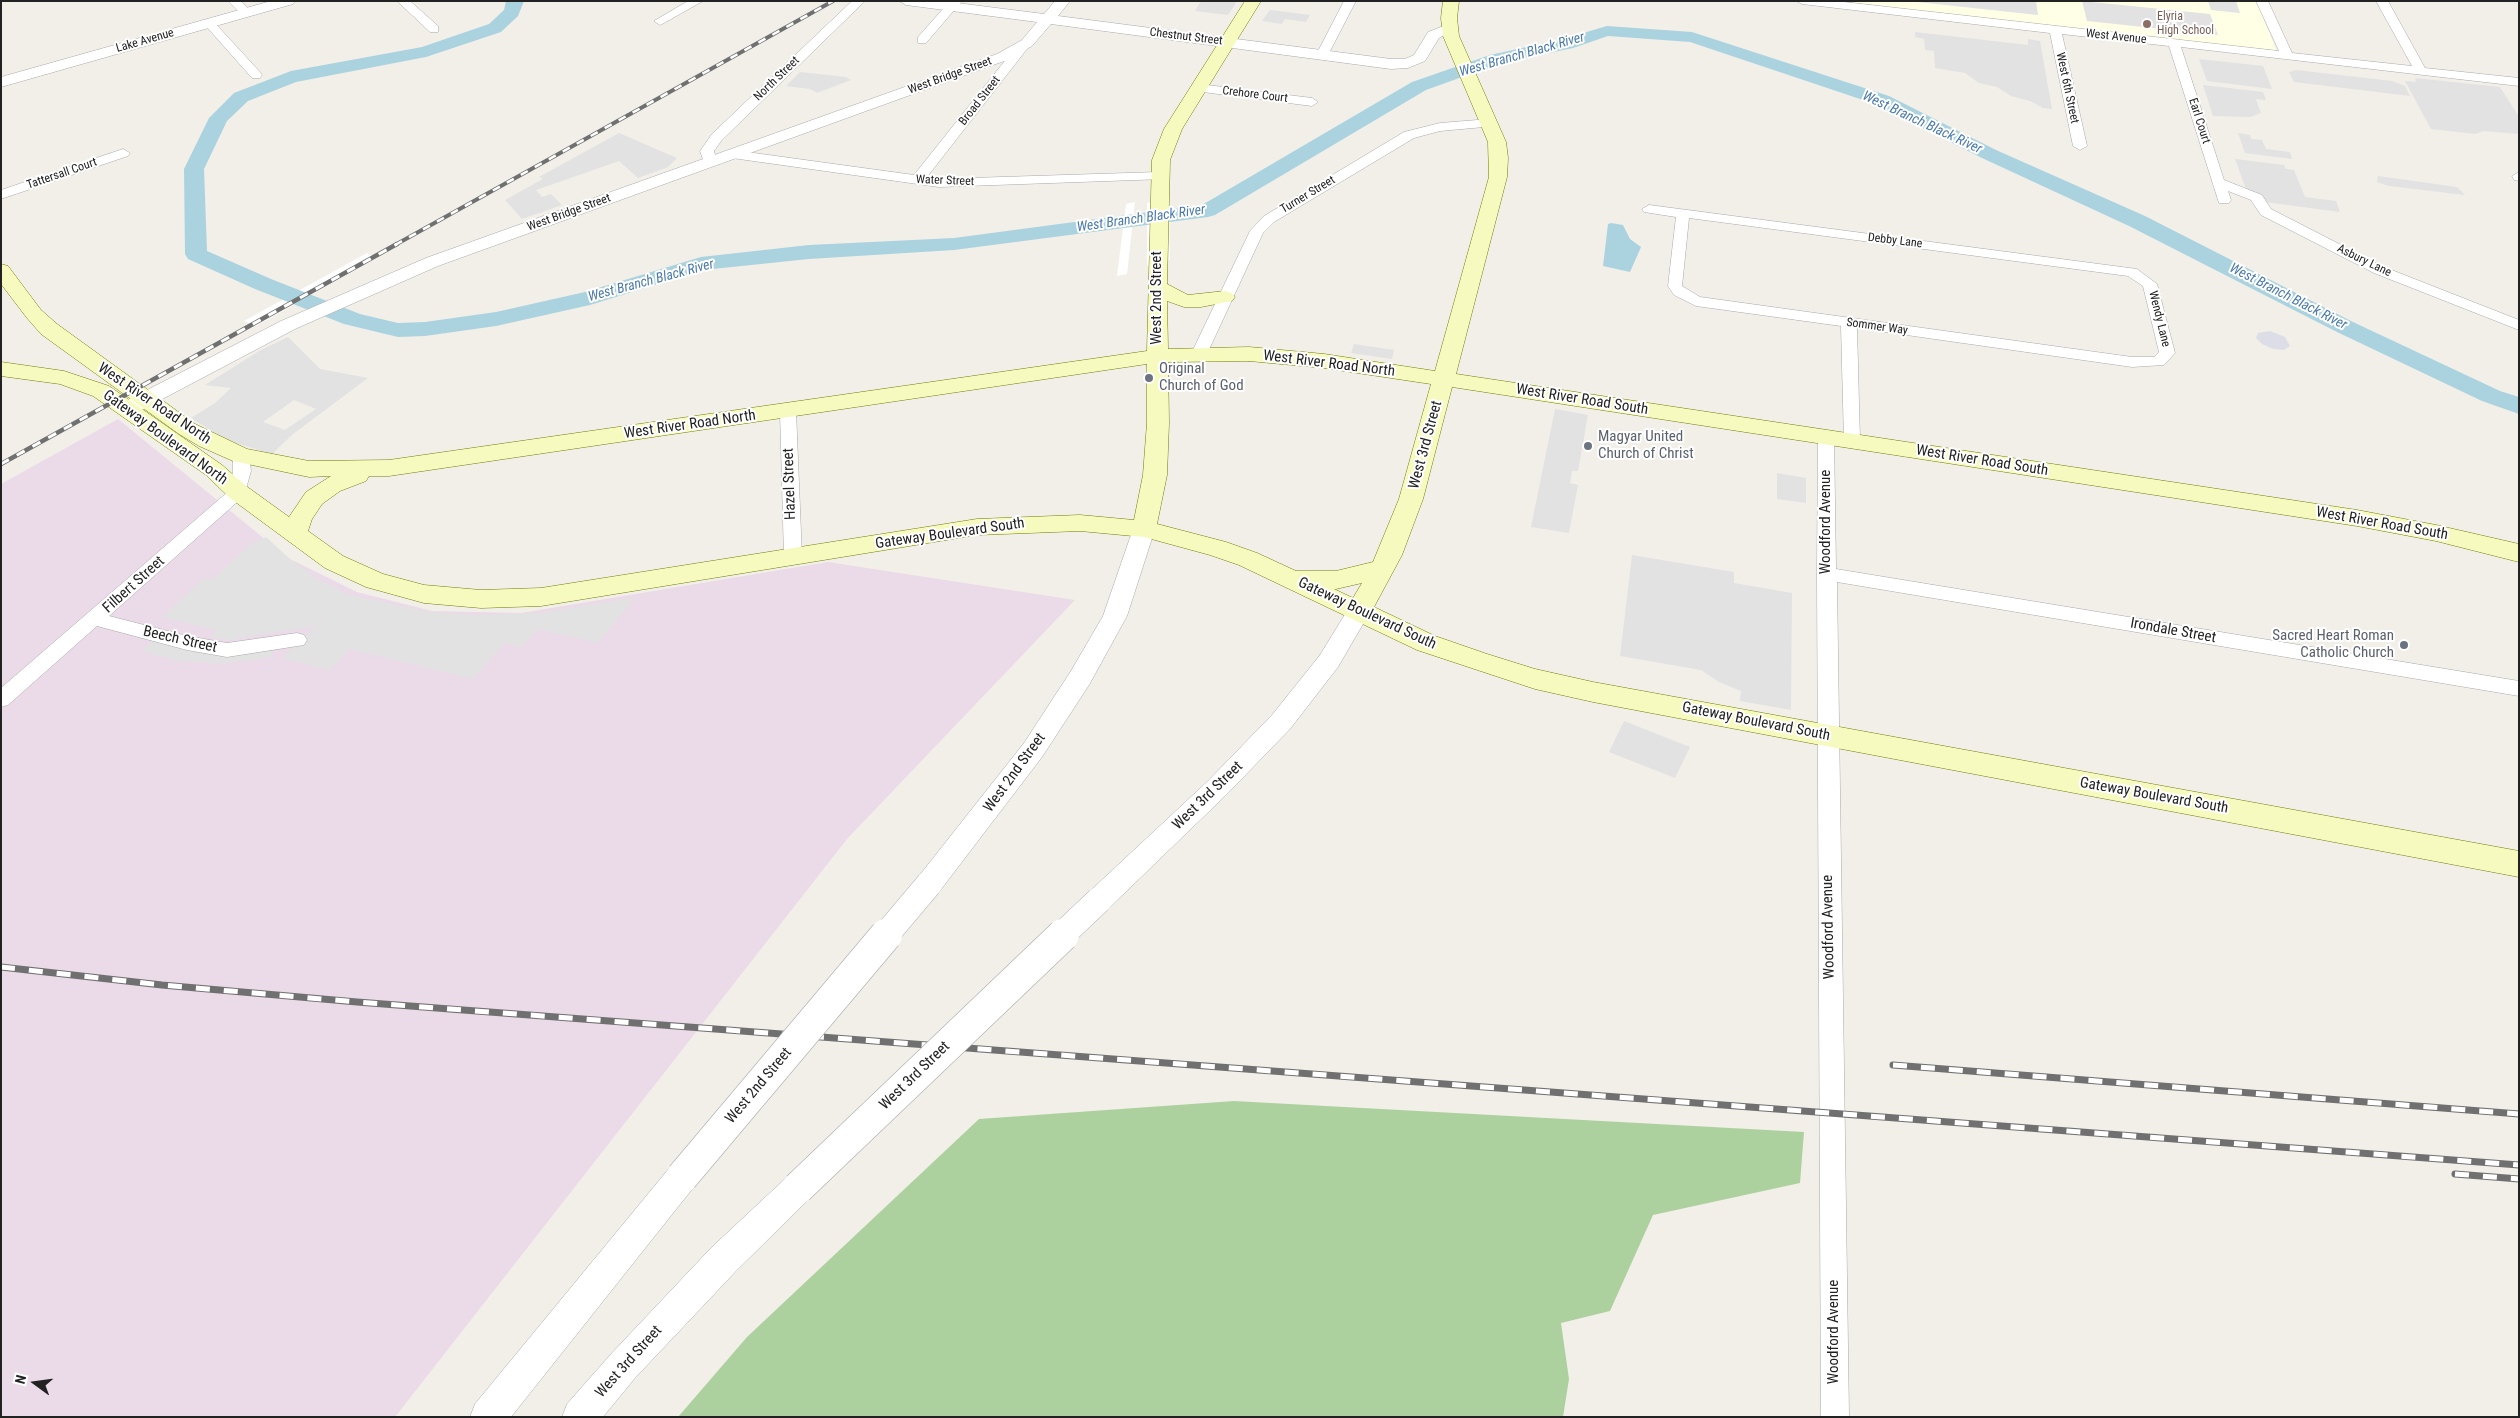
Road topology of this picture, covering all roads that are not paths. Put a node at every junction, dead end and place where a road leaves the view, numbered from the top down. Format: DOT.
graph roads {
  1 [pos="234,1"];
  2 [pos="288,1"];
  3 [pos="402,1"];
  4 [pos="697,1"];
  5 [pos="859,1"];
  6 [pos="906,1"];
  7 [pos="1063,1"];
  8 [pos="1253,1"];
  9 [pos="1350,1"];
  10 [pos="1451,1"];
  11 [pos="1802,1"];
  12 [pos="2262,1"];
  13 [pos="2382,1"];
  14 [pos="954,4"];
  15 [pos="1845,4"];
  16 [pos="246,13"];
  17 [pos="1048,20"];
  18 [pos="660,21"];
  19 [pos="209,23"];
  20 [pos="1450,28"];
  21 [pos="434,29"];
  22 [pos="2055,30"];
  23 [pos="922,40"];
  24 [pos="1226,43"];
  25 [pos="2174,43"];
  26 [pos="1023,46"];
  27 [pos="1322,55"];
  28 [pos="2287,56"];
  29 [pos="2421,71"];
  30 [pos="256,75"];
  31 [pos="1,82"];
  32 [pos="2519,82"];
  33 [pos="1199,88"];
  34 [pos="1312,102"];
  35 [pos="1490,123"];
  36 [pos="2080,146"];
  37 [pos="123,154"];
  38 [pos="732,154"];
  39 [pos="710,162"];
  40 [pos="1159,176"];
  41 [pos="918,180"];
  42 [pos="2218,182"];
  43 [pos="1,195"];
  44 [pos="2224,200"];
  45 [pos="1649,209"];
  46 [pos="1683,213"];
  47 [pos="1,270"];
  48 [pos="2141,276"];
  49 [pos="1157,286"];
  50 [pos="1226,297"];
  51 [pos="1850,323"];
  52 [pos="2519,325"];
  53 [pos="59,337"];
  54 [pos="1198,354"];
  55 [pos="1157,356"];
  56 [pos="2158,362"];
  57 [pos="3,370"];
  58 [pos="1444,379"];
  59 [pos="136,404"];
  60 [pos="788,411"];
  61 [pos="1826,437"];
  62 [pos="1852,441"];
  63 [pos="242,456"];
  64 [pos="389,468"];
  65 [pos="238,492"];
  66 [pos="1144,528"];
  67 [pos="295,535"];
  68 [pos="2519,552"];
  69 [pos="793,557"];
  70 [pos="1383,569"];
  71 [pos="1826,574"];
  72 [pos="1289,578"];
  73 [pos="1358,612"];
  74 [pos="95,619"];
  75 [pos="297,640"];
  76 [pos="2519,689"];
  77 [pos="1,700"];
  78 [pos="1828,736"];
  79 [pos="2519,864"];
  80 [pos="488,1417"];
  81 [pos="580,1417"];
  82 [pos="1835,1417"];
  1 -- 16 [label="street"];
  2 -- 16 [label="street, Lake Avenue"];
  3 -- 21 [label="street"];
  4 -- 18 [label="street"];
  5 -- 39 [label="street, North Street"];
  6 -- 14 [label="street, Chestnut Street"];
  7 -- 17 [label="street, Broad Street"];
  8 -- 24 [label="main road, West 2nd Street"];
  9 -- 27 [label="street"];
  10 -- 20 [label="main road, West 3rd Street"];
  11 -- 15 [label="street, West Avenue"];
  12 -- 28 [label="street"];
  13 -- 29 [label="street"];
  14 -- 17 [label="street, Chestnut Street"];
  14 -- 23 [label="street"];
  15 -- 22 [label="street, West Avenue"];
  16 -- 19 [label="street, Lake Avenue"];
  17 -- 24 [label="street, Chestnut Street"];
  17 -- 26 [label="street, Broad Street"];
  19 -- 30 [label="street"];
  19 -- 31 [label="street, Lake Avenue"];
  20 -- 27 [label="street, Chestnut Street"];
  20 -- 35 [label="main road, West 3rd Street"];
  22 -- 25 [label="street, West Avenue"];
  22 -- 36 [label="street, West 6th Street"];
  24 -- 27 [label="street, Chestnut Street"];
  24 -- 33 [label="main road, West 2nd Street"];
  25 -- 28 [label="street, West Avenue"];
  25 -- 42 [label="street, Earl Court"];
  26 -- 38 [label="street, West Bridge Street"];
  26 -- 41 [label="street, Broad Street"];
  28 -- 29 [label="street, West Avenue"];
  29 -- 32 [label="street, West Avenue"];
  33 -- 34 [label="street, Crehore Court"];
  33 -- 40 [label="main road, West 2nd Street"];
  35 -- 50 [label="street, Turner Street"];
  35 -- 58 [label="main road, West 3rd Street"];
  37 -- 43 [label="street, Tattersall Court"];
  38 -- 39 [label="street, West Bridge Street"];
  38 -- 41 [label="street, Water Street"];
  39 -- 59 [label="street, West Bridge Street"];
  40 -- 41 [label="street, Water Street"];
  40 -- 49 [label="main road, West 2nd Street"];
  42 -- 44 [label="street, Earl Court"];
  42 -- 52 [label="street, Asbury Lane"];
  45 -- 46 [label="street, Debby Lane"];
  46 -- 48 [label="street, Debby Lane"];
  46 -- 51 [label="street, Sommer Way"];
  47 -- 53 [label="main road, West River Road North"];
  48 -- 56 [label="street, Wendy Lane"];
  49 -- 50 [label="main road"];
  49 -- 55 [label="main road, West 2nd Street"];
  50 -- 54 [label="street, Turner Street"];
  51 -- 56 [label="street, Sommer Way"];
  51 -- 62 [label="street"];
  53 -- 57 [label="main road"];
  53 -- 59 [label="main road, West River Road North"];
  54 -- 55 [label="main road, West River Road North"];
  54 -- 58 [label="main road, West River Road North"];
  55 -- 60 [label="main road, West River Road North"];
  55 -- 66 [label="main road, West 2nd Street"];
  57 -- 59 [label="main road, Gateway Boulevard North"];
  58 -- 61 [label="main road, West River Road South"];
  58 -- 70 [label="main road, West 3rd Street"];
  59 -- 63 [label="main road, West River Road North"];
  59 -- 65 [label="main road, Gateway Boulevard North"];
  60 -- 64 [label="main road, West River Road North"];
  60 -- 69 [label="street, Hazel Street"];
  61 -- 62 [label="main road, West River Road South"];
  61 -- 71 [label="street, Woodford Avenue"];
  62 -- 68 [label="main road, West River Road South"];
  63 -- 64 [label="main road, West River Road North"];
  63 -- 65 [label="street"];
  64 -- 67 [label="main road"];
  65 -- 67 [label="main road, Gateway Boulevard South"];
  65 -- 74 [label="street, Filbert Street"];
  66 -- 69 [label="main road, Gateway Boulevard South"];
  66 -- 72 [label="main road, Gateway Boulevard South"];
  66 -- 80 [label="street, West 2nd Street, bridge"];
  67 -- 69 [label="main road, Gateway Boulevard South"];
  70 -- 72 [label="main road"];
  70 -- 73 [label="main road, West 3rd Street"];
  71 -- 76 [label="street, Irondale Street"];
  71 -- 78 [label="street, Woodford Avenue"];
  72 -- 73 [label="main road, Gateway Boulevard South"];
  73 -- 78 [label="main road, Gateway Boulevard South"];
  73 -- 81 [label="street, West 3rd Street, bridge"];
  74 -- 75 [label="street, Beech Street"];
  74 -- 77 [label="street, Filbert Street"];
  78 -- 79 [label="main road, Gateway Boulevard South"];
  78 -- 82 [label="street, Woodford Avenue"];
}
